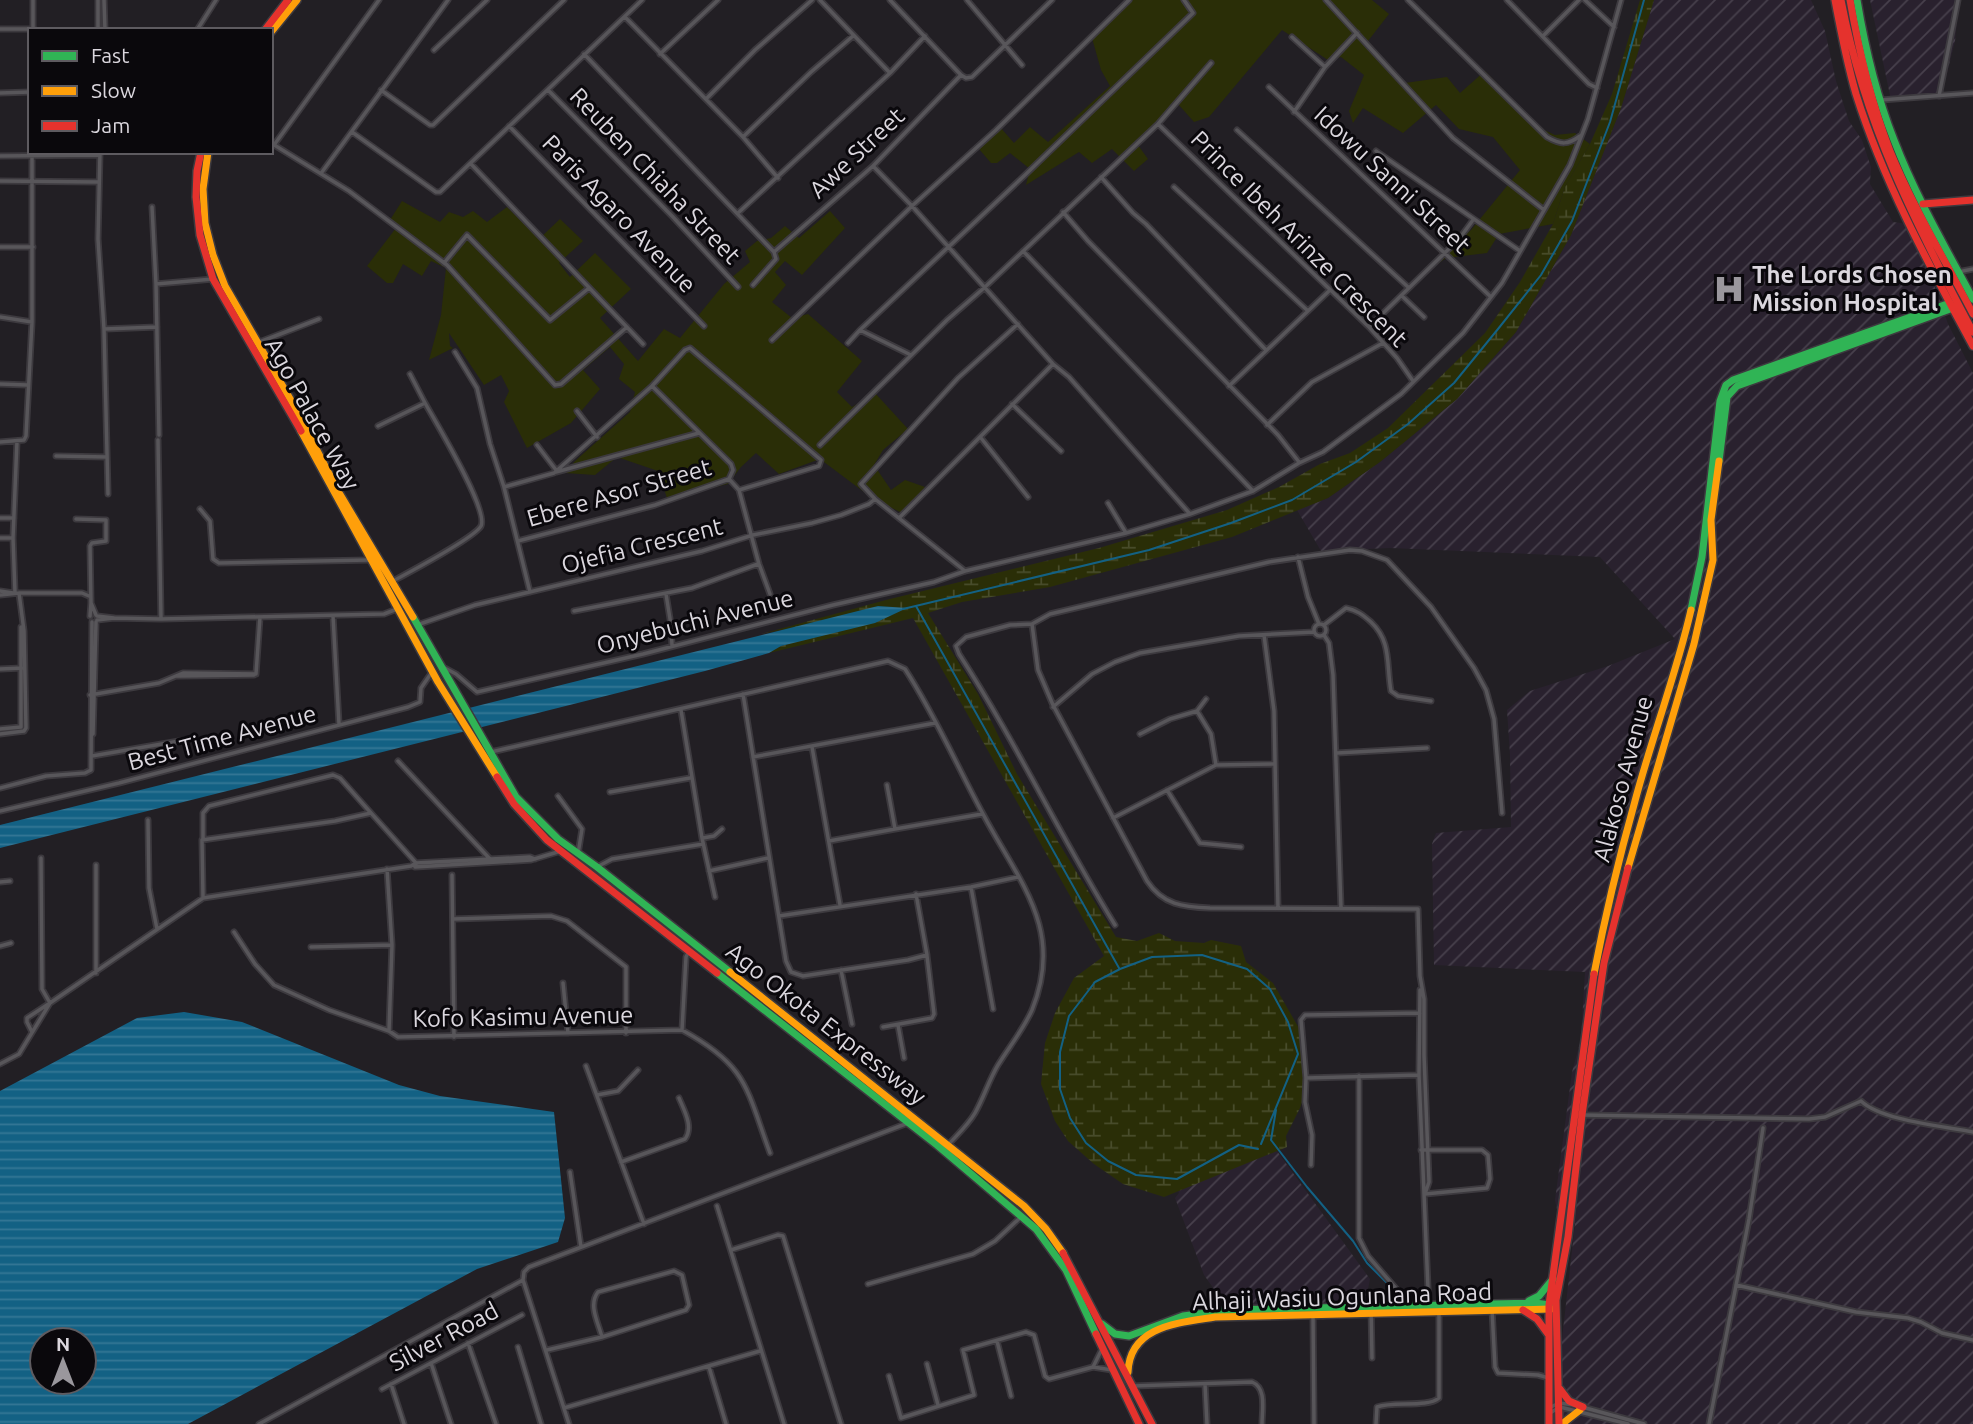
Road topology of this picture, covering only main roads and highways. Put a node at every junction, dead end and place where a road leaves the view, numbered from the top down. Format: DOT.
graph roads {
  1 [pos="288,0"];
  2 [pos="298,0"];
  3 [pos="1835,0"];
  4 [pos="1841,0"];
  5 [pos="1850,0"];
  6 [pos="1857,0"];
  7 [pos="1840,14"];
  8 [pos="267,28"];
  9 [pos="273,30"];
  10 [pos="1880,109"];
  11 [pos="201,154"];
  12 [pos="208,154"];
  13 [pos="1973,200"];
  14 [pos="1923,204"];
  15 [pos="1916,233"];
  16 [pos="1973,299"];
  17 [pos="1951,306"];
  18 [pos="1973,314"];
  19 [pos="1973,332"];
  20 [pos="1973,346"];
  21 [pos="1702,557"];
  22 [pos="1713,558"];
  23 [pos="447,677"];
  24 [pos="438,682"];
  25 [pos="1654,740"];
  26 [pos="480,742"];
  27 [pos="1664,742"];
  28 [pos="494,767"];
  29 [pos="1626,859"];
  30 [pos="1553,1278"];
  31 [pos="1553,1305"];
  32 [pos="1520,1306"];
  33 [pos="1429,1308"];
  34 [pos="1371,1310"];
  35 [pos="1098,1321"];
  36 [pos="1548,1334"];
  37 [pos="1557,1375"];
  38 [pos="1132,1384"];
  39 [pos="1139,1424"];
  40 [pos="1152,1424"];
  41 [pos="1549,1424"];
  42 [pos="1561,1424"];
  1 -- 8 [label="main road"];
  2 -- 9 [label="main road"];
  3 -- 7 [label="main road"];
  4 -- 7 [label="main road"];
  5 -- 10 [label="main road"];
  6 -- 10 [label="main road"];
  7 -- 15 [label="main road"];
  10 -- 14 [label="main road"];
  10 -- 18 [label="main road"];
  11 -- 24 [label="main road, Ago Palace Way"];
  12 -- 23 [label="main road, Ago Palace Way"];
  13 -- 14 [label="main road"];
  14 -- 16 [label="main road"];
  15 -- 17 [label="main road"];
  15 -- 19 [label="main road"];
  17 -- 20 [label="main road"];
  17 -- 21 [label="main road, Alakoso Avenue"];
  17 -- 22 [label="main road, Alakoso Avenue"];
  21 -- 22 [label="main road"];
  21 -- 25 [label="main road, Alakoso Avenue"];
  22 -- 27 [label="main road, Alakoso Avenue"];
  23 -- 26 [label="main road, Ago Okota Expressway"];
  24 -- 26 [label="main road, Ago Okota Expressway"];
  25 -- 27 [label="main road"];
  25 -- 29 [label="main road, Alakoso Avenue"];
  26 -- 28 [label="main road, Ago Okota Expressway"];
  26 -- 28 [label="main road, Ago Okota Expressway"];
  27 -- 29 [label="main road, Alakoso Avenue"];
  28 -- 35 [label="main road, Ago Okota Expressway"];
  28 -- 39 [label="main road, Ago Okota Expressway"];
  29 -- 30 [label="main road, Alakoso Avenue"];
  29 -- 31 [label="main road, Alakoso Avenue"];
  30 -- 31 [label="main road, Alakoso Avenue"];
  30 -- 32 [label="main road"];
  31 -- 32 [label="main road, Alhaji Wasiu Ogunlana Road"];
  31 -- 36 [label="main road, Alakoso Avenue"];
  31 -- 37 [label="main road, Alakoso Avenue"];
  32 -- 33 [label="main road, Alhaji Wasiu Ogunlana Road"];
  32 -- 33 [label="main road, Alhaji Wasiu Ogunlana Road"];
  32 -- 36 [label="main road"];
  33 -- 34 [label="main road, Alhaji Wasiu Ogunlana Road"];
  33 -- 34 [label="main road, Alhaji Wasiu Ogunlana Road"];
  34 -- 35 [label="main road, Alhaji Wasiu Ogunlana Road"];
  34 -- 38 [label="main road, Alhaji Wasiu Ogunlana Road"];
  35 -- 38 [label="main road, Ago Okota Expressway"];
  36 -- 41 [label="main road, Alakoso Avenue"];
  37 -- 42 [label="main road, Alakoso Avenue"];
  37 -- 42 [label="main road"];
  38 -- 40 [label="main road, Ago Okota Expressway"];
}
